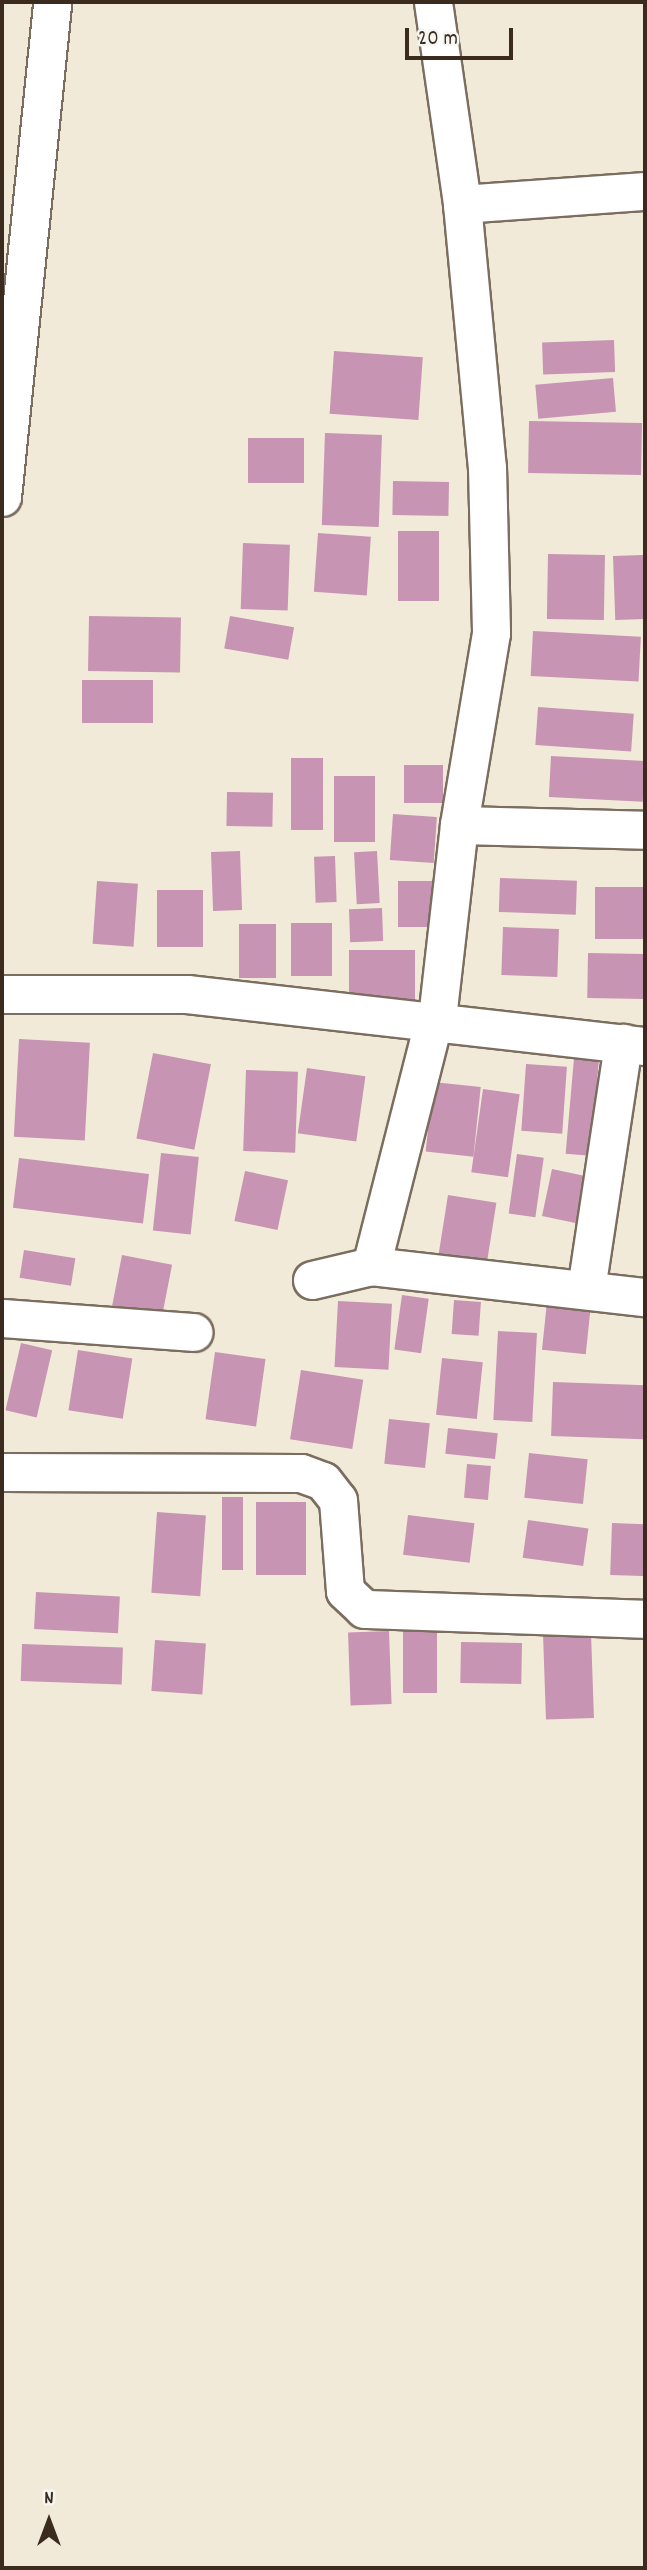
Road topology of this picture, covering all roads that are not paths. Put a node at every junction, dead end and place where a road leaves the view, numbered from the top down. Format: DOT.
graph roads {
  1 [pos="52,2"];
  2 [pos="433,2"];
  3 [pos="645,191"];
  4 [pos="462,204"];
  5 [pos="2,497"];
  6 [pos="459,825"];
  7 [pos="645,830"];
  8 [pos="2,994"];
  9 [pos="434,1025"];
  10 [pos="634,1045"];
  11 [pos="371,1266"];
  12 [pos="312,1280"];
  13 [pos="586,1289"];
  14 [pos="645,1297"];
  15 [pos="2,1318"];
  16 [pos="193,1332"];
  17 [pos="2,1472"];
  18 [pos="645,1619"];
  1 -- 5 [label="street"];
  2 -- 4 [label="street"];
  3 -- 4 [label="street"];
  4 -- 6 [label="street"];
  6 -- 7 [label="street"];
  6 -- 9 [label="street"];
  8 -- 9 [label="street"];
  9 -- 10 [label="street"];
  9 -- 11 [label="street"];
  10 -- 13 [label="street"];
  11 -- 12 [label="street"];
  11 -- 13 [label="street"];
  13 -- 14 [label="street"];
  15 -- 16 [label="street"];
  17 -- 18 [label="street"];
}
